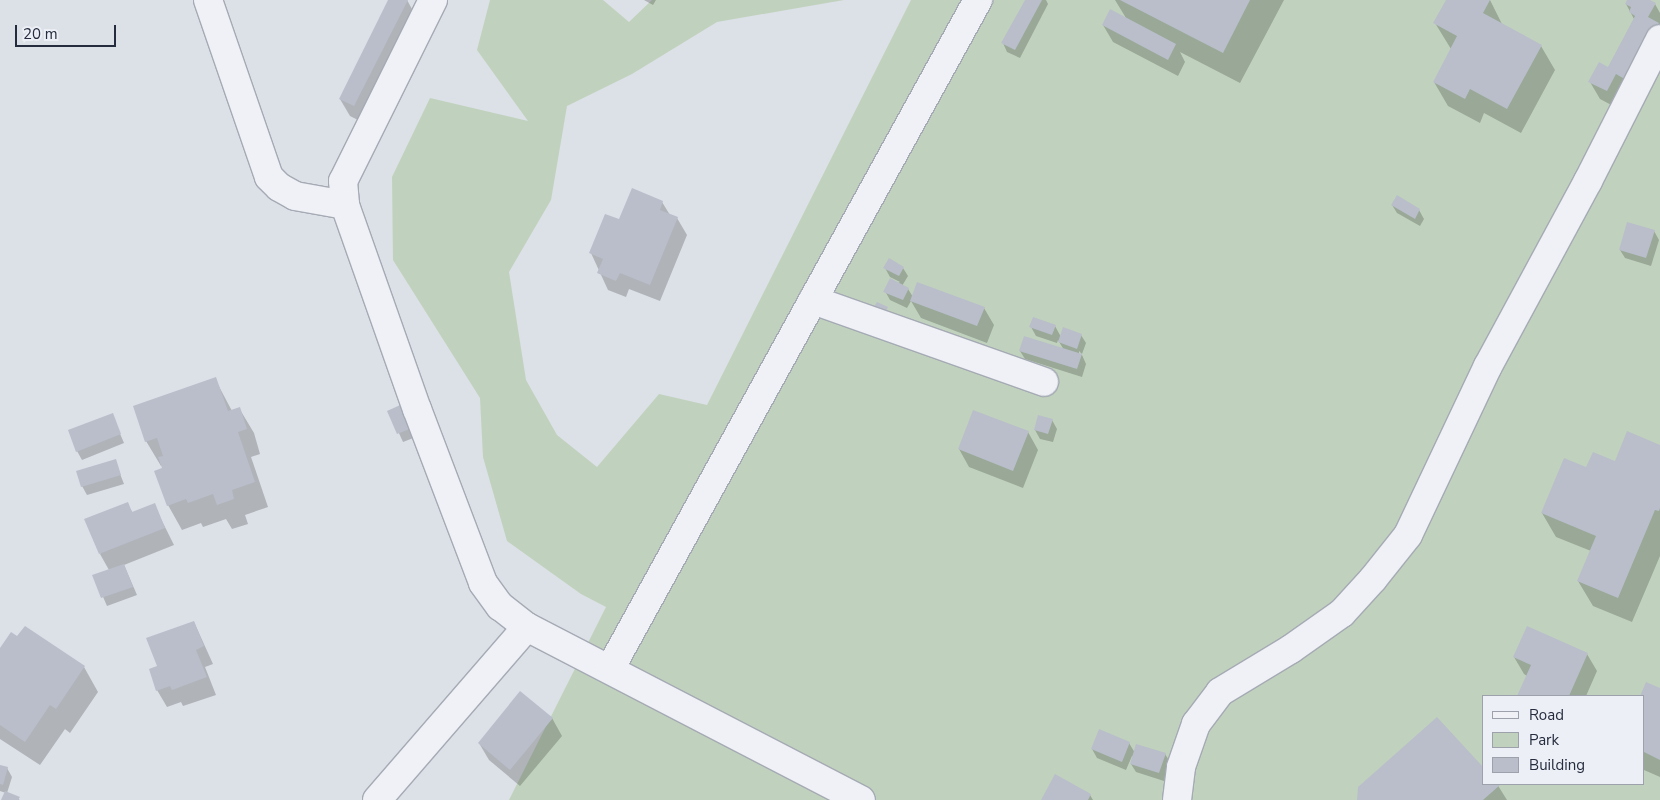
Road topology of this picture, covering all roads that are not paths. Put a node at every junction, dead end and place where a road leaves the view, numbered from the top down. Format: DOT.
graph roads {
  1 [pos="208,0"];
  2 [pos="433,0"];
  3 [pos="978,0"];
  4 [pos="1660,38"];
  5 [pos="345,205"];
  6 [pos="814,300"];
  7 [pos="1044,382"];
  8 [pos="527,627"];
  9 [pos="610,669"];
  10 [pos="377,800"];
  11 [pos="861,800"];
  12 [pos="1177,800"];
  1 -- 5 [label="street"];
  2 -- 5 [label="street"];
  3 -- 6 [label="street"];
  4 -- 12 [label="street"];
  5 -- 8 [label="street"];
  6 -- 7 [label="street"];
  6 -- 9 [label="street"];
  8 -- 9 [label="street"];
  8 -- 10 [label="street"];
  9 -- 11 [label="street"];
}
